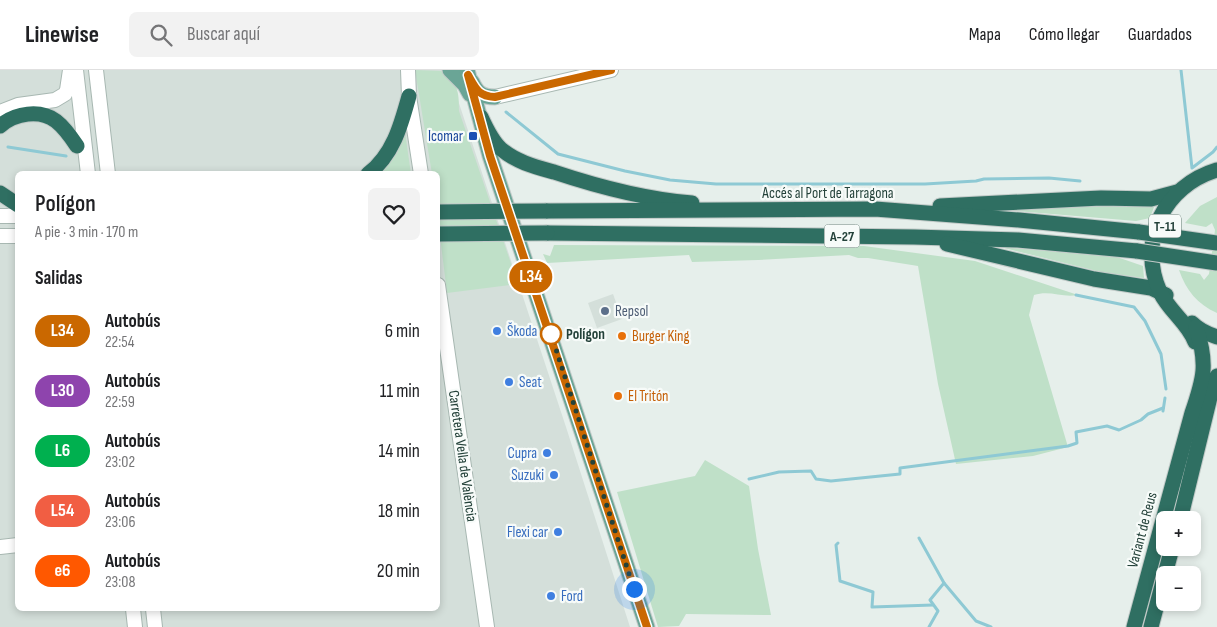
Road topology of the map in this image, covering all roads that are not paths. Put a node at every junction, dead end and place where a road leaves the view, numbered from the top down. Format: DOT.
graph roads {
  1 [pos="70,70"];
  2 [pos="76,70"];
  3 [pos="96,70"];
  4 [pos="408,70"];
  5 [pos="450,70"];
  6 [pos="611,70"];
  7 [pos="468,73"];
  8 [pos="67,90"];
  9 [pos="409,96"];
  10 [pos="495,97"];
  11 [pos="475,102"];
  12 [pos="0,112"];
  13 [pos="480,117"];
  14 [pos="0,126"];
  15 [pos="77,146"];
  16 [pos="1217,170"];
  17 [pos="86,171"];
  18 [pos="87,171"];
  19 [pos="108,171"];
  20 [pos="372,171"];
  21 [pos="421,171"];
  22 [pos="1217,177"];
  23 [pos="1177,192"];
  24 [pos="0,193"];
  25 [pos="15,203"];
  26 [pos="783,210"];
  27 [pos="915,211"];
  28 [pos="440,212"];
  29 [pos="0,216"];
  30 [pos="15,216"];
  31 [pos="440,234"];
  32 [pos="0,236"];
  33 [pos="15,236"];
  34 [pos="914,237"];
  35 [pos="1217,243"];
  36 [pos="1217,263"];
  37 [pos="440,298"];
  38 [pos="1166,298"];
  39 [pos="1196,328"];
  40 [pos="1217,337"];
  41 [pos="1217,376"];
  42 [pos="1214,394"];
  43 [pos="1192,413"];
  44 [pos="1182,511"];
  45 [pos="15,545"];
  46 [pos="0,547"];
  47 [pos="1170,556"];
  48 [pos="134,611"];
  49 [pos="153,611"];
  50 [pos="135,627"];
  51 [pos="154,627"];
  52 [pos="487,627"];
  53 [pos="647,627"];
  54 [pos="1134,627"];
  55 [pos="1151,627"];
  1 -- 8 [label="street"];
  2 -- 18 [label="street"];
  3 -- 19 [label="street"];
  4 -- 9 [label="street"];
  5 -- 11 [label="main road"];
  6 -- 10 [label="street"];
  7 -- 10 [label="main road"];
  7 -- 11 [label="main road"];
  8 -- 12 [label="street"];
  8 -- 15 [label="street"];
  9 -- 20 [label="highway"];
  9 -- 21 [label="street"];
  11 -- 13 [label="main road"];
  13 -- 26 [label="highway"];
  13 -- 53 [label="main road"];
  14 -- 15 [label="highway"];
  15 -- 17 [label="street"];
  16 -- 23 [label="highway"];
  22 -- 38 [label="highway, T-11"];
  23 -- 27 [label="highway"];
  23 -- 38 [label="highway"];
  24 -- 25 [label="highway"];
  26 -- 27 [label="highway, Accés al Port de Tarragona / A-27"];
  26 -- 28 [label="highway, Accés al Port de Tarragona / A-27, bridge"];
  27 -- 35 [label="highway, Accés al Port de Tarragona / A-27, bridge"];
  29 -- 30 [label="street"];
  31 -- 34 [label="highway, A-27, bridge"];
  32 -- 33 [label="street"];
  34 -- 36 [label="highway, A-27, bridge"];
  34 -- 38 [label="highway"];
  37 -- 52 [label="street, Carretera Vella de València"];
  38 -- 39 [label="highway, T-11"];
  38 -- 43 [label="highway"];
  39 -- 40 [label="highway, T-11"];
  39 -- 43 [label="highway, T-11"];
  41 -- 42 [label="highway"];
  42 -- 44 [label="highway"];
  43 -- 54 [label="highway, Variant de Reus / T-11"];
  45 -- 46 [label="street"];
  47 -- 55 [label="highway"];
  48 -- 50 [label="street"];
  49 -- 51 [label="street"];
}
